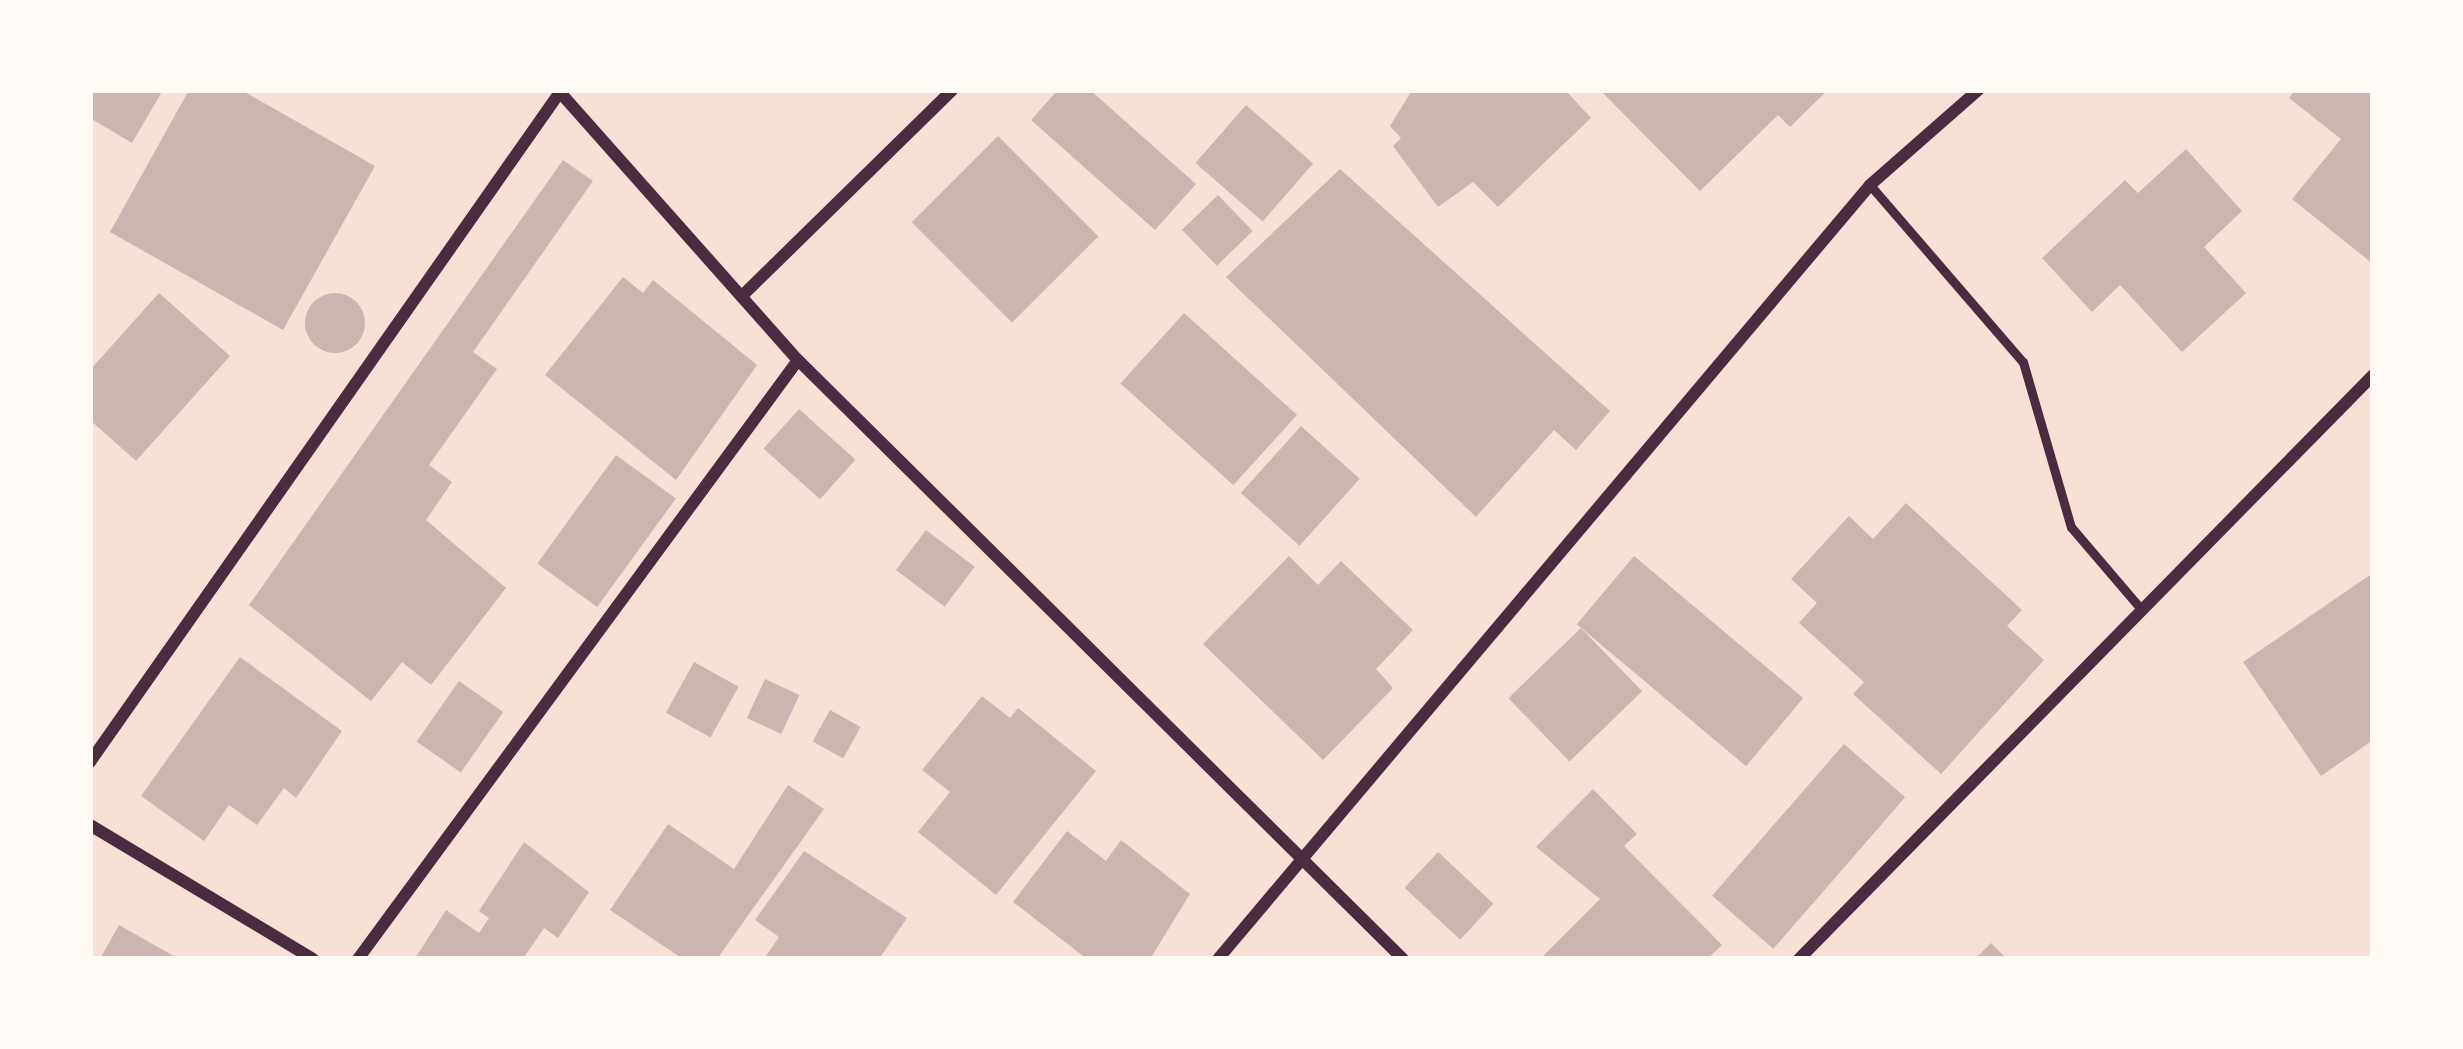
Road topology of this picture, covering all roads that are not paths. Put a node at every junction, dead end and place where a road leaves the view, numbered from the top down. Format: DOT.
graph roads {
  1 [pos="952,90"];
  2 [pos="1978,90"];
  3 [pos="559,91"];
  4 [pos="1870,184"];
  5 [pos="744,294"];
  6 [pos="798,360"];
  7 [pos="2373,375"];
  8 [pos="2142,610"];
  9 [pos="90,762"];
  10 [pos="90,825"];
  11 [pos="1301,850"];
  12 [pos="313,959"];
  13 [pos="358,959"];
  14 [pos="1218,959"];
  15 [pos="1403,959"];
  16 [pos="1798,959"];
  1 -- 5 [label="street"];
  2 -- 4 [label="street"];
  3 -- 5 [label="street"];
  3 -- 9 [label="street"];
  4 -- 8 [label="lane"];
  4 -- 11 [label="street"];
  5 -- 6 [label="street"];
  6 -- 11 [label="street"];
  6 -- 13 [label="street"];
  7 -- 8 [label="street"];
  8 -- 16 [label="street"];
  10 -- 12 [label="street"];
  11 -- 14 [label="street"];
  11 -- 15 [label="street"];
}
